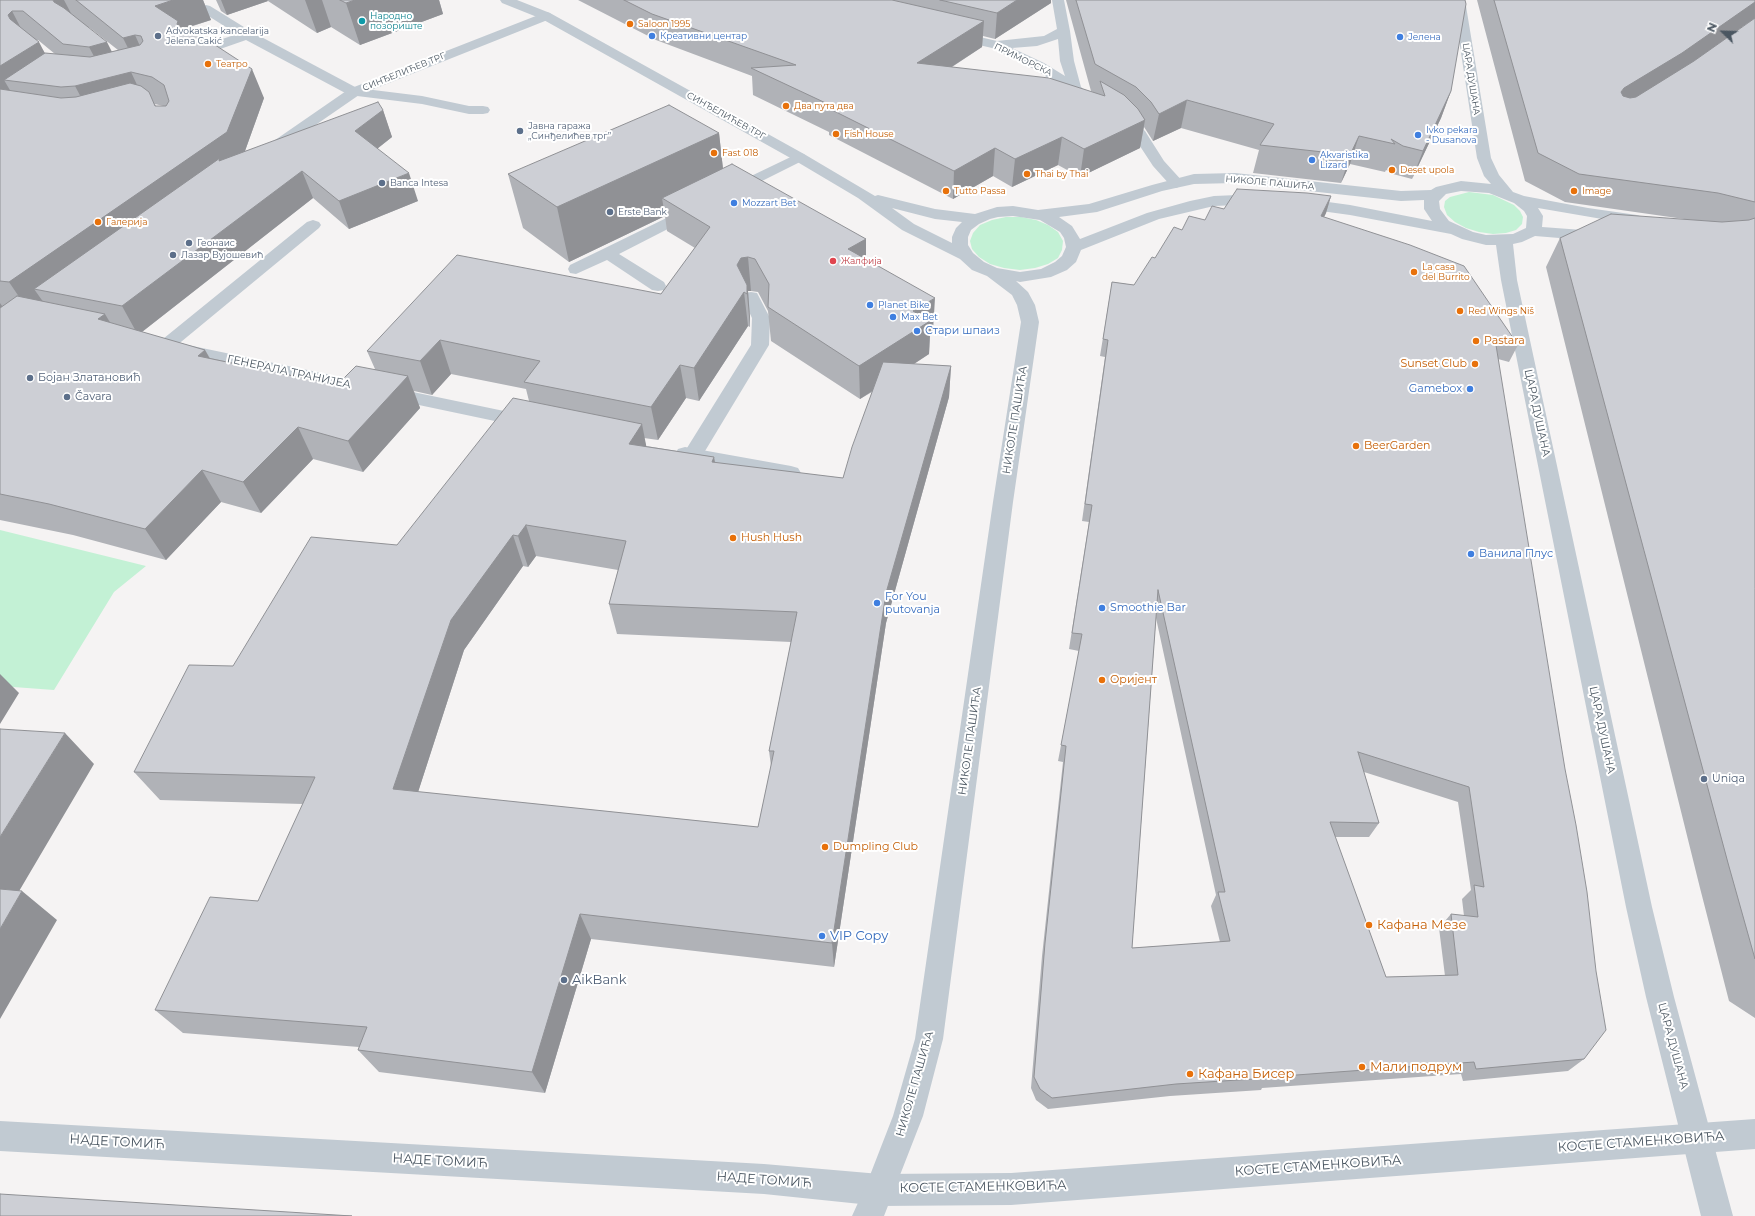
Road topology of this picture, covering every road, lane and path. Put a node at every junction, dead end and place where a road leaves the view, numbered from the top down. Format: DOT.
graph roads {
  1 [pos="506,0"];
  2 [pos="528,0"];
  3 [pos="1058,0"];
  4 [pos="1459,0"];
  5 [pos="206,10"];
  6 [pos="546,16"];
  7 [pos="1064,32"];
  8 [pos="942,33"];
  9 [pos="248,35"];
  10 [pos="996,45"];
  11 [pos="198,52"];
  12 [pos="1075,89"];
  13 [pos="354,92"];
  14 [pos="1094,100"];
  15 [pos="1106,107"];
  16 [pos="483,110"];
  17 [pos="798,157"];
  18 [pos="255,160"];
  19 [pos="1473,172"];
  20 [pos="1176,183"];
  21 [pos="862,195"];
  22 [pos="1435,195"];
  23 [pos="1514,197"];
  24 [pos="1038,214"];
  25 [pos="977,219"];
  26 [pos="1656,222"];
  27 [pos="313,225"];
  28 [pos="1454,230"];
  29 [pos="1533,231"];
  30 [pos="1613,237"];
  31 [pos="1504,240"];
  32 [pos="1074,247"];
  33 [pos="607,253"];
  34 [pos="966,256"];
  35 [pos="576,269"];
  36 [pos="993,272"];
  37 [pos="658,286"];
  38 [pos="751,297"];
  39 [pos="544,425"];
  40 [pos="668,451"];
  41 [pos="692,456"];
  42 [pos="807,476"];
  43 [pos="1755,1134"];
  44 [pos="0,1136"];
  45 [pos="1697,1138"];
  46 [pos="880,1190"];
  47 [pos="868,1216"];
  48 [pos="1717,1216"];
  1 -- 6 [label="street, СИНЂЕЛИЋЕВ ТРГ"];
  2 -- 6 [label="street, СИНЂЕЛИЋЕВ ТРГ"];
  3 -- 7 [label="street"];
  4 -- 19 [label="street, ЦАРА ДУШАНА"];
  5 -- 9 [label="street, СИНЂЕЛИЋЕВ ТРГ"];
  6 -- 13 [label="street, СИНЂЕЛИЋЕВ ТРГ"];
  6 -- 17 [label="street, СИНЂЕЛИЋЕВ ТРГ"];
  7 -- 10 [label="street"];
  7 -- 12 [label="street"];
  8 -- 10 [label="street, ПРИМОРСКА"];
  9 -- 11 [label="street"];
  9 -- 13 [label="street, СИНЂЕЛИЋЕВ ТРГ"];
  10 -- 12 [label="street, ПРИМОРСКА"];
  12 -- 14 [label="street, ПРИМОРСКА"];
  13 -- 16 [label="street"];
  13 -- 18 [label="street"];
  15 -- 20 [label="street"];
  17 -- 21 [label="street, СИНЂЕЛИЋЕВ ТРГ"];
  17 -- 33 [label="street"];
  19 -- 22 [label="street"];
  19 -- 23 [label="street"];
  19 -- 23 [label="street, ЦАРА ДУШАНА"];
  20 -- 22 [label="street, НИКОЛЕ ПАШИЋА"];
  20 -- 24 [label="street, НИКОЛЕ ПАШИЋА"];
  21 -- 25 [label="street, СИНЂЕЛИЋЕВ ТРГ"];
  21 -- 34 [label="street, СИНЂЕЛИЋЕВ ТРГ"];
  22 -- 28 [label="street"];
  23 -- 26 [label="street"];
  23 -- 29 [label="street, ЦАРА ДУШАНА"];
  24 -- 25 [label="street, НИКОЛЕ ПАШИЋА"];
  24 -- 32 [label="street, НИКОЛЕ ПАШИЋА"];
  25 -- 34 [label="street, НИКОЛЕ ПАШИЋА"];
  27 -- 39 [label="street, ГЕНЕРАЛА ТРАНИЈЕА"];
  28 -- 31 [label="street"];
  28 -- 32 [label="street, НИКОЛЕ ПАШИЋА"];
  29 -- 30 [label="street"];
  29 -- 31 [label="street"];
  31 -- 45 [label="street, ЦАРА ДУШАНА"];
  32 -- 36 [label="street, НИКОЛЕ ПАШИЋА"];
  33 -- 35 [label="street"];
  33 -- 37 [label="street"];
  34 -- 36 [label="street, НИКОЛЕ ПАШИЋА"];
  36 -- 46 [label="street, НИКОЛЕ ПАШИЋА"];
  38 -- 41 [label="street"];
  40 -- 41 [label="street"];
  41 -- 42 [label="street"];
  43 -- 45 [label="street, КОСТЕ СТАМЕНКОВИЋА"];
  44 -- 46 [label="street, НАДЕ ТОМИЋ"];
  45 -- 46 [label="street, КОСТЕ СТАМЕНКОВИЋА"];
  45 -- 48 [label="street, ЦАРА ДУШАНА"];
  46 -- 47 [label="street, НИКОЛЕ ПАШИЋА"];
}
